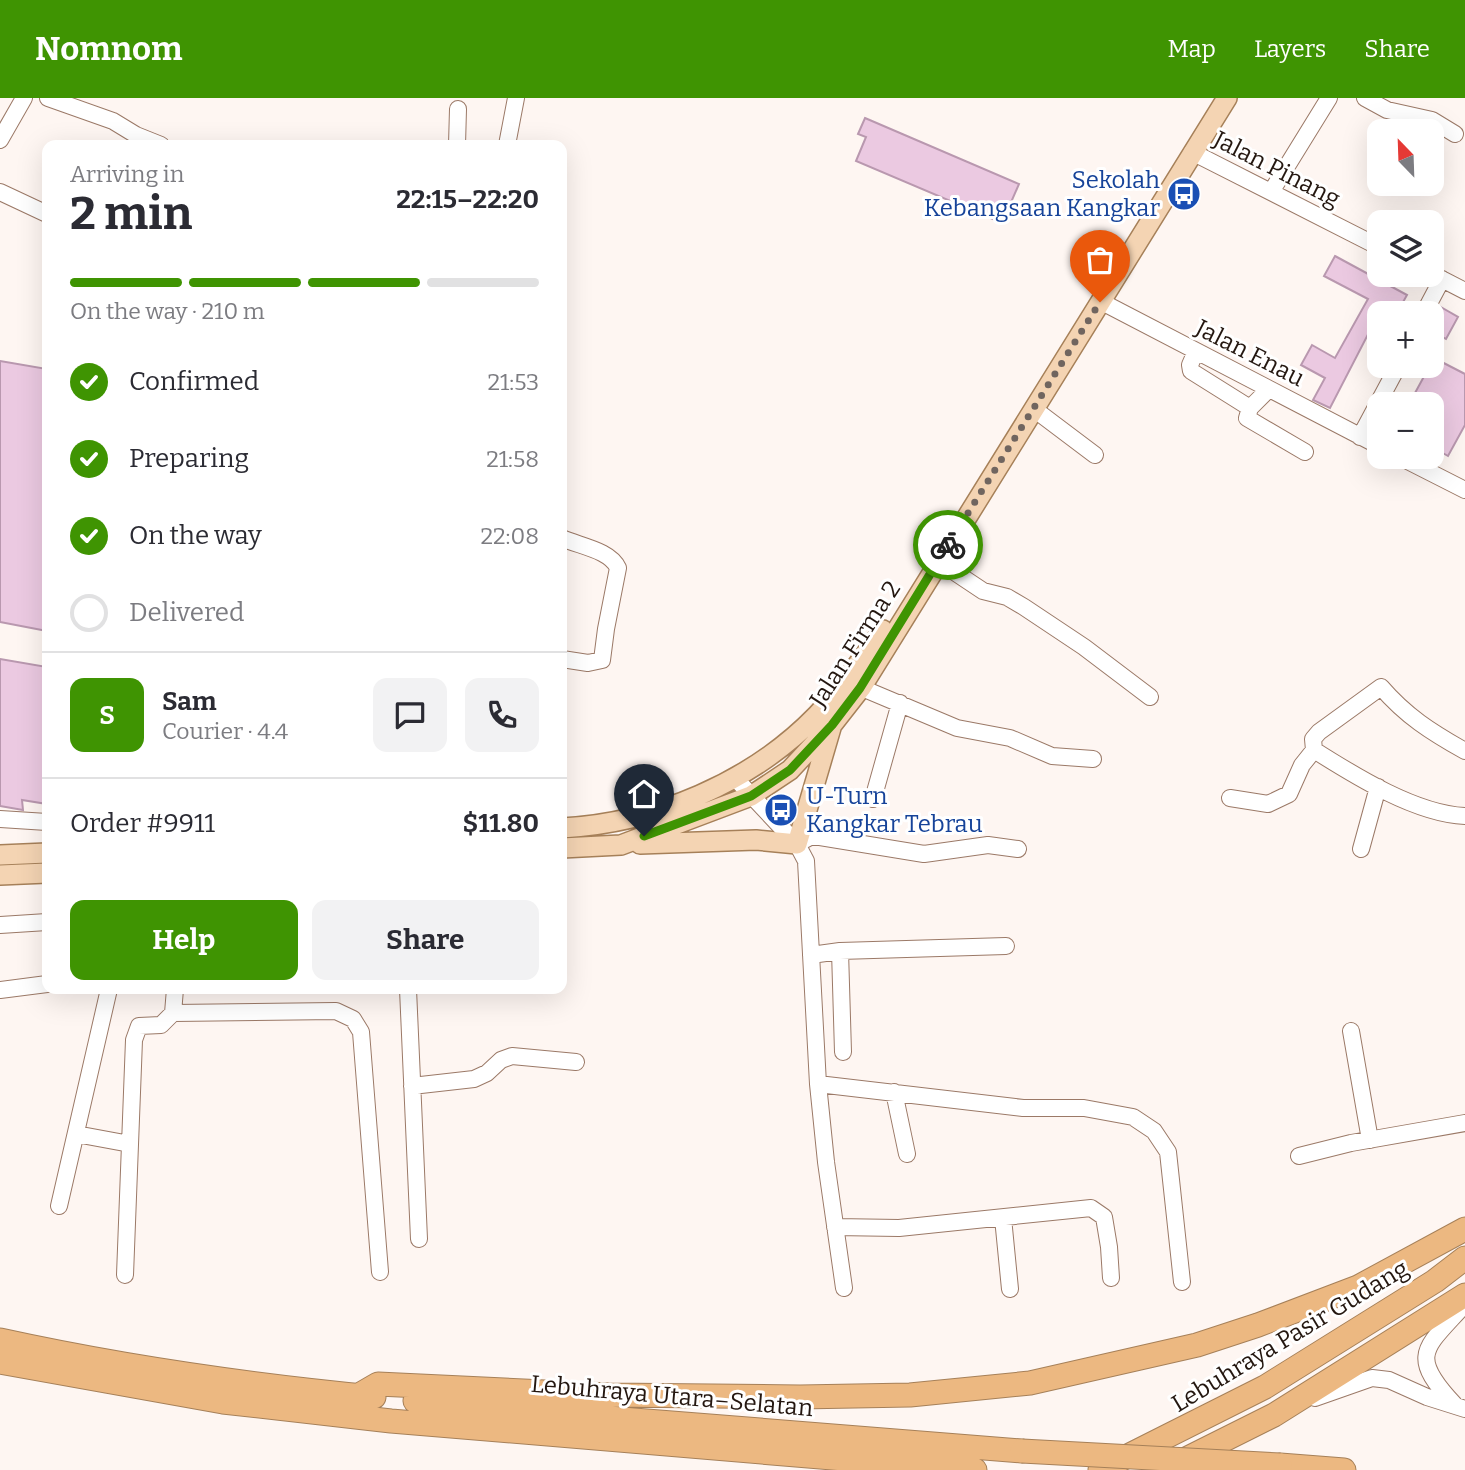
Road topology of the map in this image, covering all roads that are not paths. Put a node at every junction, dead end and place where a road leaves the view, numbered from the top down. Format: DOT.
graph roads {
  1 [pos="24,98"];
  2 [pos="48,98"];
  3 [pos="516,98"];
  4 [pos="1227,98"];
  5 [pos="1329,98"];
  6 [pos="1365,98"];
  7 [pos="457,109"];
  8 [pos="1455,134"];
  9 [pos="0,139"];
  10 [pos="148,140"];
  11 [pos="457,140"];
  12 [pos="508,140"];
  13 [pos="1192,152"];
  14 [pos="1271,191"];
  15 [pos="0,192"];
  16 [pos="42,212"];
  17 [pos="1367,241"];
  18 [pos="1444,280"];
  19 [pos="1465,291"];
  20 [pos="1100,302"];
  21 [pos="1196,351"];
  22 [pos="1392,378"];
  23 [pos="1269,389"];
  24 [pos="1250,408"];
  25 [pos="1034,409"];
  26 [pos="1360,437"];
  27 [pos="1367,440"];
  28 [pos="1305,452"];
  29 [pos="1096,455"];
  30 [pos="1424,469"];
  31 [pos="1465,490"];
  32 [pos="567,540"];
  33 [pos="938,561"];
  34 [pos="567,660"];
  35 [pos="852,684"];
  36 [pos="1150,697"];
  37 [pos="900,703"];
  38 [pos="832,725"];
  39 [pos="1314,750"];
  40 [pos="1465,751"];
  41 [pos="1093,759"];
  42 [pos="735,778"];
  43 [pos="1378,787"];
  44 [pos="751,796"];
  45 [pos="1230,798"];
  46 [pos="873,799"];
  47 [pos="1465,816"];
  48 [pos="0,820"];
  49 [pos="42,822"];
  50 [pos="567,828"];
  51 [pos="797,844"];
  52 [pos="621,845"];
  53 [pos="567,848"];
  54 [pos="1018,849"];
  55 [pos="1361,849"];
  56 [pos="42,853"];
  57 [pos="0,855"];
  58 [pos="42,873"];
  59 [pos="0,875"];
  60 [pos="42,922"];
  61 [pos="0,925"];
  62 [pos="1006,946"];
  63 [pos="840,951"];
  64 [pos="811,955"];
  65 [pos="42,985"];
  66 [pos="0,990"];
  67 [pos="108,994"];
  68 [pos="175,994"];
  69 [pos="408,994"];
  70 [pos="173,1013"];
  71 [pos="1351,1031"];
  72 [pos="843,1052"];
  73 [pos="576,1062"];
  74 [pos="818,1084"];
  75 [pos="412,1086"];
  76 [pos="894,1092"];
  77 [pos="1465,1123"];
  78 [pos="76,1134"];
  79 [pos="1370,1140"];
  80 [pos="130,1144"];
  81 [pos="907,1154"];
  82 [pos="1299,1156"];
  83 [pos="59,1206"];
  84 [pos="1003,1218"];
  85 [pos="835,1227"];
  86 [pos="1465,1229"];
  87 [pos="419,1239"];
  88 [pos="1465,1258"];
  89 [pos="380,1272"];
  90 [pos="125,1275"];
  91 [pos="1111,1278"];
  92 [pos="1182,1282"];
  93 [pos="845,1288"];
  94 [pos="1010,1289"];
  95 [pos="1465,1295"];
  96 [pos="1465,1304"];
  97 [pos="0,1340"];
  98 [pos="0,1362"];
  99 [pos="359,1395"];
  100 [pos="1460,1407"];
  101 [pos="1274,1415"];
  102 [pos="975,1470"];
  103 [pos="1100,1470"];
  104 [pos="1164,1470"];
  105 [pos="1344,1470"];
  1 -- 9 [label="street"];
  2 -- 10 [label="street"];
  3 -- 12 [label="street"];
  4 -- 13 [label="main road, Jalan Firma 2"];
  5 -- 14 [label="street"];
  6 -- 8 [label="street"];
  7 -- 11 [label="street"];
  13 -- 14 [label="street, Jalan Pinang"];
  13 -- 20 [label="main road, Jalan Firma 2"];
  14 -- 17 [label="street, Jalan Pinang"];
  15 -- 16 [label="street"];
  18 -- 19 [label="street"];
  20 -- 21 [label="street, Jalan Enau"];
  20 -- 25 [label="main road, Jalan Firma 2"];
  21 -- 23 [label="street, Jalan Enau"];
  21 -- 24 [label="street"];
  22 -- 26 [label="street"];
  23 -- 24 [label="street"];
  23 -- 26 [label="street, Jalan Enau"];
  24 -- 28 [label="street"];
  25 -- 29 [label="street"];
  25 -- 33 [label="main road, Jalan Firma 2"];
  26 -- 27 [label="street, Jalan Enau"];
  30 -- 31 [label="street"];
  32 -- 34 [label="street"];
  33 -- 35 [label="main road, Jalan Firma 2"];
  33 -- 36 [label="street"];
  35 -- 37 [label="street"];
  35 -- 38 [label="main road, Jalan Firma 2"];
  35 -- 42 [label="main road, Jalan Firma 2"];
  37 -- 41 [label="street"];
  37 -- 46 [label="street"];
  38 -- 44 [label="main road, Jalan Firma 2"];
  38 -- 51 [label="main road"];
  39 -- 40 [label="street"];
  39 -- 43 [label="street"];
  39 -- 45 [label="street"];
  42 -- 44 [label="street"];
  42 -- 50 [label="main road, Jalan Firma 2"];
  43 -- 47 [label="street"];
  43 -- 55 [label="street"];
  44 -- 51 [label="street"];
  44 -- 52 [label="main road, Jalan Firma 2"];
  48 -- 49 [label="street"];
  51 -- 52 [label="main road"];
  51 -- 54 [label="street"];
  51 -- 64 [label="street"];
  52 -- 53 [label="main road, Jalan Firma 2"];
  56 -- 57 [label="main road"];
  58 -- 59 [label="main road"];
  60 -- 61 [label="street"];
  62 -- 63 [label="street"];
  63 -- 64 [label="street"];
  63 -- 72 [label="street"];
  64 -- 74 [label="street"];
  65 -- 66 [label="street"];
  67 -- 78 [label="street"];
  68 -- 70 [label="street"];
  69 -- 75 [label="street"];
  70 -- 80 [label="street"];
  70 -- 89 [label="street"];
  71 -- 79 [label="street"];
  73 -- 75 [label="street"];
  74 -- 76 [label="street"];
  74 -- 85 [label="street"];
  75 -- 87 [label="street"];
  76 -- 81 [label="street"];
  76 -- 92 [label="street"];
  77 -- 79 [label="street"];
  78 -- 80 [label="street"];
  78 -- 83 [label="street"];
  79 -- 82 [label="street"];
  80 -- 90 [label="street"];
  84 -- 85 [label="street"];
  84 -- 91 [label="street"];
  84 -- 94 [label="street"];
  85 -- 93 [label="street"];
  86 -- 99 [label="highway"];
  88 -- 103 [label="highway, Lebuhraya Pasir Gudang"];
  95 -- 101 [label="highway"];
  96 -- 100 [label="street"];
  97 -- 99 [label="highway, Lebuhraya Utara–Selatan"];
  98 -- 102 [label="highway, Lebuhraya Utara–Selatan"];
  99 -- 105 [label="highway, Lebuhraya Utara–Selatan, bridge"];
  100 -- 101 [label="street"];
  101 -- 104 [label="highway"];
}
